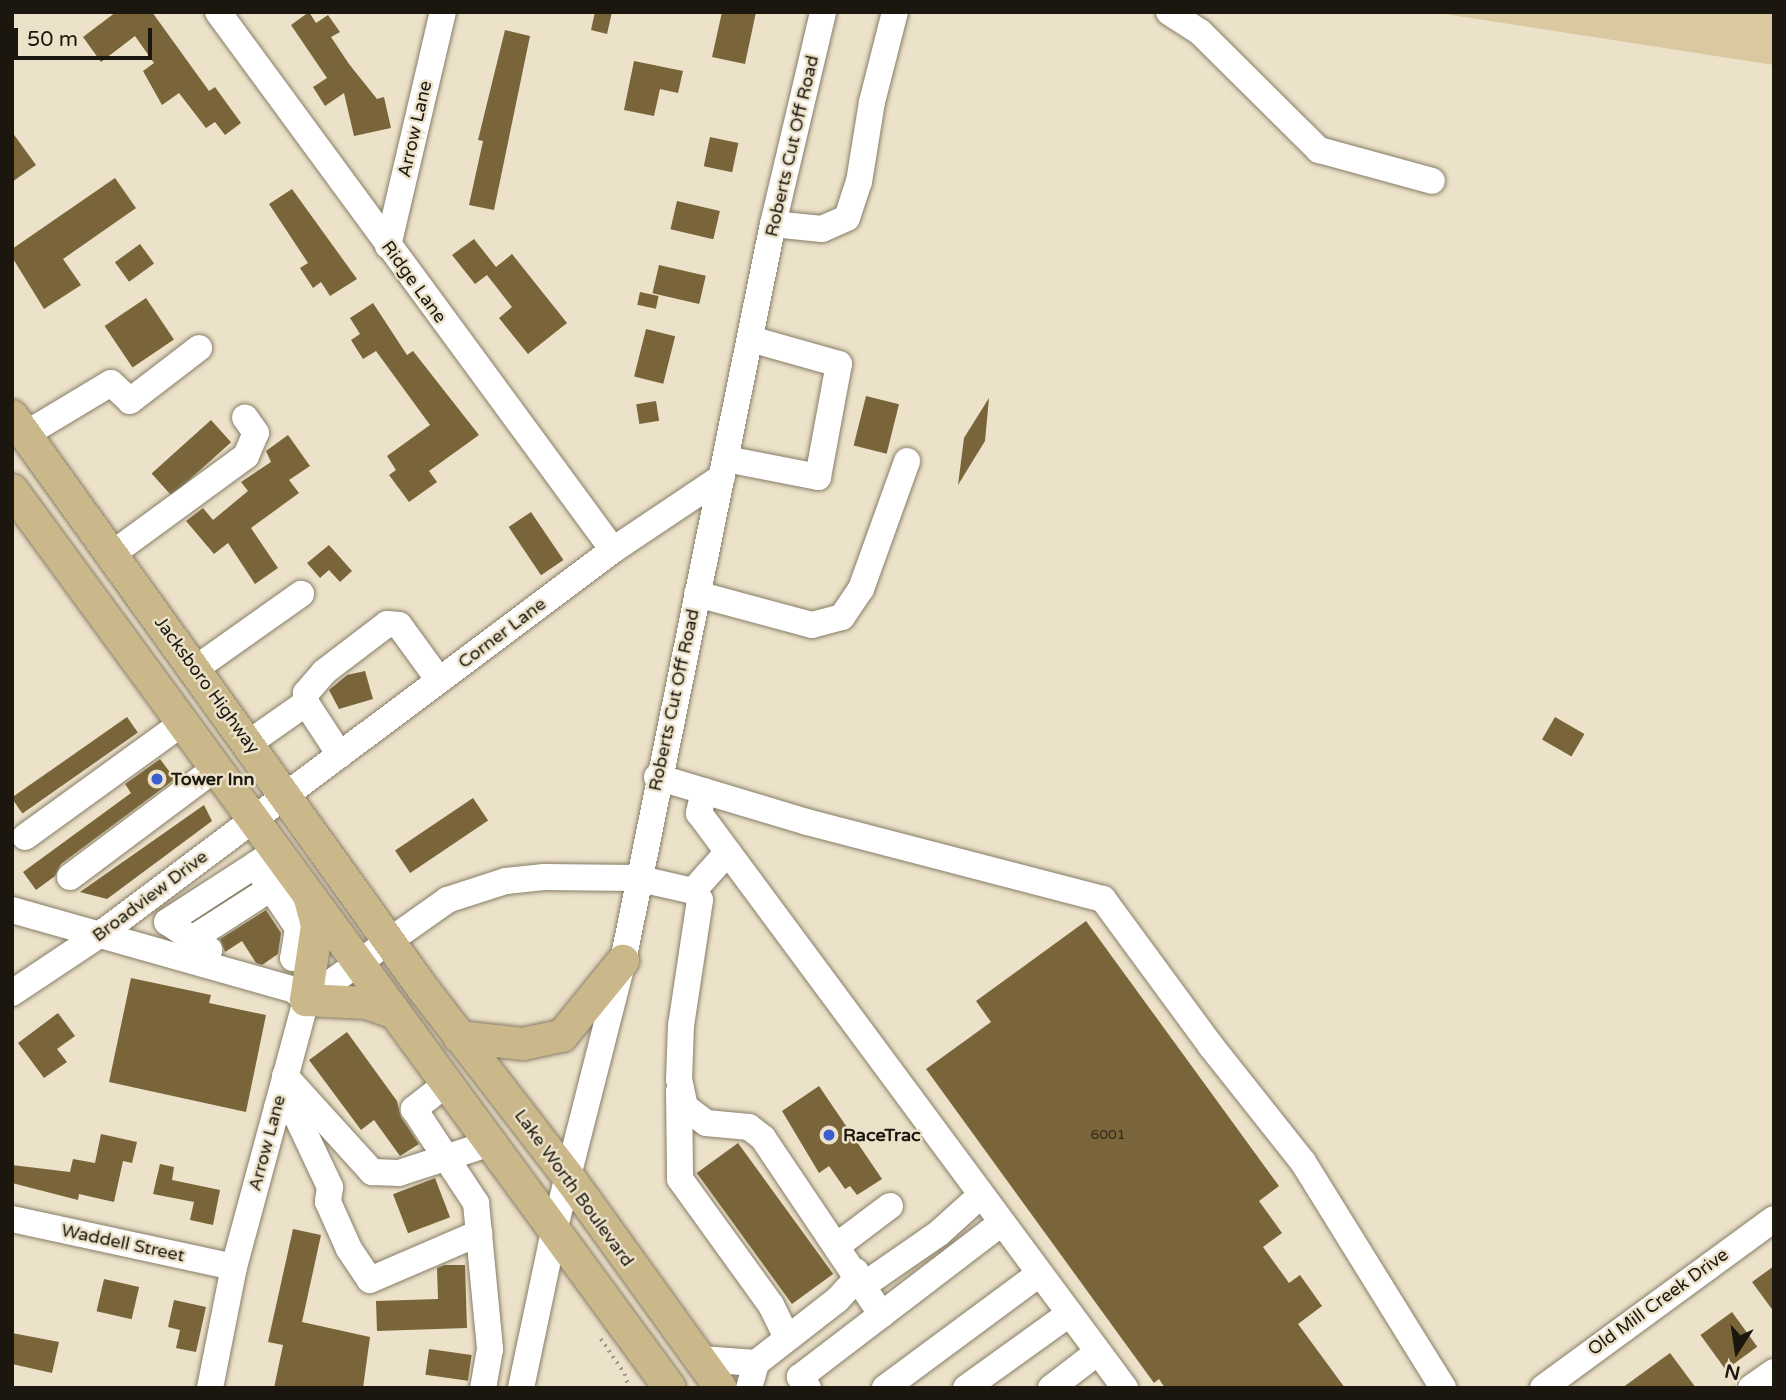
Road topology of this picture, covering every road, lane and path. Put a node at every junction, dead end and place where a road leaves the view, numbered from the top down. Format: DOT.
graph roads {
  1 [pos="218,12"];
  2 [pos="443,12"];
  3 [pos="823,12"];
  4 [pos="895,12"];
  5 [pos="1169,12"];
  6 [pos="1432,181"];
  7 [pos="773,224"];
  8 [pos="388,246"];
  9 [pos="750,339"];
  10 [pos="199,348"];
  11 [pos="245,417"];
  12 [pos="19,425"];
  13 [pos="907,461"];
  14 [pos="724,468"];
  15 [pos="17,507"];
  16 [pos="612,550"];
  17 [pos="112,554"];
  18 [pos="301,594"];
  19 [pos="696,594"];
  20 [pos="195,669"];
  21 [pos="439,680"];
  22 [pos="306,703"];
  23 [pos="184,722"];
  24 [pos="249,743"];
  25 [pos="340,755"];
  26 [pos="217,767"];
  27 [pos="657,776"];
  28 [pos="704,790"];
  29 [pos="286,795"];
  30 [pos="255,818"];
  31 [pos="25,837"];
  32 [pos="728,852"];
  33 [pos="266,858"];
  34 [pos="70,877"];
  35 [pos="636,878"];
  36 [pos="271,888"];
  37 [pos="693,891"];
  38 [pos="309,894"];
  39 [pos="12,910"];
  40 [pos="102,933"];
  41 [pos="186,936"];
  42 [pos="390,939"];
  43 [pos="162,951"];
  44 [pos="311,961"];
  45 [pos="357,961"];
  46 [pos="623,961"];
  47 [pos="204,964"];
  48 [pos="424,990"];
  49 [pos="12,993"];
  50 [pos="306,1000"];
  51 [pos="404,1025"];
  52 [pos="459,1037"];
  53 [pos="285,1076"];
  54 [pos="679,1079"];
  55 [pos="446,1084"];
  56 [pos="277,1107"];
  57 [pos="491,1143"];
  58 [pos="448,1159"];
  59 [pos="570,1179"];
  60 [pos="980,1196"];
  61 [pos="890,1206"];
  62 [pos="12,1219"];
  63 [pos="1774,1219"];
  64 [pos="1000,1224"];
  65 [pos="555,1227"];
  66 [pos="479,1233"];
  67 [pos="838,1245"];
  68 [pos="234,1267"];
  69 [pos="1039,1274"];
  70 [pos="860,1278"];
  71 [pos="1069,1314"];
  72 [pos="882,1315"];
  73 [pos="595,1330"];
  74 [pos="786,1336"];
  75 [pos="1098,1352"];
  76 [pos="701,1359"];
  77 [pos="1774,1372"];
  78 [pos="752,1375"];
  79 [pos="210,1388"];
  80 [pos="482,1388"];
  81 [pos="521,1388"];
  82 [pos="629,1388"];
  83 [pos="670,1388"];
  84 [pos="721,1388"];
  85 [pos="808,1388"];
  86 [pos="885,1388"];
  87 [pos="966,1388"];
  88 [pos="1051,1388"];
  89 [pos="1125,1388"];
  90 [pos="1443,1388"];
  91 [pos="1543,1388"];
  92 [pos="1751,1388"];
  1 -- 8 [label="street, Ridge Lane"];
  2 -- 8 [label="street, Arrow Lane"];
  3 -- 7 [label="street, Roberts Cut Off Road"];
  4 -- 7 [label="street"];
  5 -- 6 [label="street"];
  7 -- 9 [label="street, Roberts Cut Off Road"];
  8 -- 16 [label="street, Ridge Lane"];
  9 -- 14 [label="street, Roberts Cut Off Road"];
  9 -- 14 [label="street"];
  10 -- 12 [label="street"];
  11 -- 17 [label="street"];
  12 -- 17 [label="main road, Jacksboro Highway"];
  13 -- 19 [label="street"];
  14 -- 16 [label="street, Corner Lane"];
  14 -- 19 [label="street, Roberts Cut Off Road"];
  15 -- 23 [label="main road"];
  16 -- 21 [label="street, Corner Lane"];
  17 -- 20 [label="main road, Jacksboro Highway"];
  18 -- 20 [label="street"];
  19 -- 27 [label="street, Roberts Cut Off Road"];
  20 -- 24 [label="main road, Jacksboro Highway"];
  21 -- 22 [label="street"];
  21 -- 25 [label="street, Corner Lane"];
  22 -- 24 [label="street"];
  22 -- 25 [label="street"];
  23 -- 26 [label="main road"];
  23 -- 31 [label="street"];
  24 -- 29 [label="main road, Jacksboro Highway"];
  25 -- 29 [label="street, Corner Lane"];
  26 -- 30 [label="main road"];
  26 -- 34 [label="street"];
  27 -- 28 [label="street"];
  27 -- 35 [label="street, Roberts Cut Off Road"];
  28 -- 32 [label="street"];
  28 -- 90 [label="street"];
  29 -- 30 [label="street, Broadview Drive"];
  29 -- 42 [label="main road, Jacksboro Highway"];
  30 -- 33 [label="main road"];
  30 -- 40 [label="street, Broadview Drive"];
  32 -- 37 [label="street"];
  32 -- 60 [label="street"];
  33 -- 36 [label="street"];
  33 -- 38 [label="main road"];
  33 -- 41 [label="street"];
  35 -- 37 [label="street"];
  35 -- 42 [label="street"];
  35 -- 46 [label="street, Roberts Cut Off Road"];
  36 -- 41 [label="street"];
  36 -- 44 [label="street"];
  37 -- 54 [label="street"];
  38 -- 44 [label="main road"];
  38 -- 45 [label="main road"];
  39 -- 40 [label="street"];
  40 -- 43 [label="street"];
  40 -- 49 [label="street, Broadview Drive"];
  41 -- 43 [label="street"];
  41 -- 47 [label="street"];
  42 -- 45 [label="street"];
  42 -- 48 [label="main road, Jacksboro Highway"];
  43 -- 47 [label="street"];
  44 -- 50 [label="main road"];
  45 -- 50 [label="street"];
  45 -- 51 [label="main road"];
  46 -- 52 [label="main road"];
  46 -- 59 [label="street, Roberts Cut Off Road"];
  47 -- 50 [label="street"];
  48 -- 52 [label="main road, Lake Worth Boulevard"];
  50 -- 51 [label="main road"];
  50 -- 53 [label="street, Arrow Lane"];
  51 -- 55 [label="main road"];
  52 -- 59 [label="main road, Lake Worth Boulevard"];
  53 -- 56 [label="street, Arrow Lane"];
  53 -- 58 [label="street"];
  54 -- 67 [label="street"];
  54 -- 74 [label="street"];
  55 -- 57 [label="main road"];
  55 -- 58 [label="street"];
  56 -- 66 [label="street"];
  56 -- 68 [label="street, Arrow Lane"];
  57 -- 58 [label="street"];
  57 -- 65 [label="main road"];
  58 -- 66 [label="street"];
  59 -- 65 [label="street, Roberts Cut Off Road"];
  59 -- 76 [label="main road, Lake Worth Boulevard"];
  60 -- 64 [label="street"];
  60 -- 70 [label="street"];
  61 -- 67 [label="street"];
  62 -- 68 [label="street, Waddell Street"];
  63 -- 91 [label="street, Old Mill Creek Drive"];
  64 -- 69 [label="street"];
  64 -- 72 [label="street"];
  65 -- 81 [label="street, Roberts Cut Off Road"];
  65 -- 83 [label="main road"];
  66 -- 80 [label="street"];
  67 -- 70 [label="street"];
  68 -- 79 [label="street, Arrow Lane"];
  69 -- 71 [label="street"];
  69 -- 86 [label="street"];
  70 -- 72 [label="street"];
  70 -- 74 [label="street"];
  71 -- 75 [label="street"];
  71 -- 87 [label="street"];
  72 -- 85 [label="street"];
  73 -- 82 [label="path"];
  74 -- 78 [label="street"];
  75 -- 88 [label="street"];
  75 -- 89 [label="street"];
  76 -- 78 [label="street"];
  76 -- 84 [label="main road, Lake Worth Boulevard"];
  77 -- 92 [label="street"];
}
